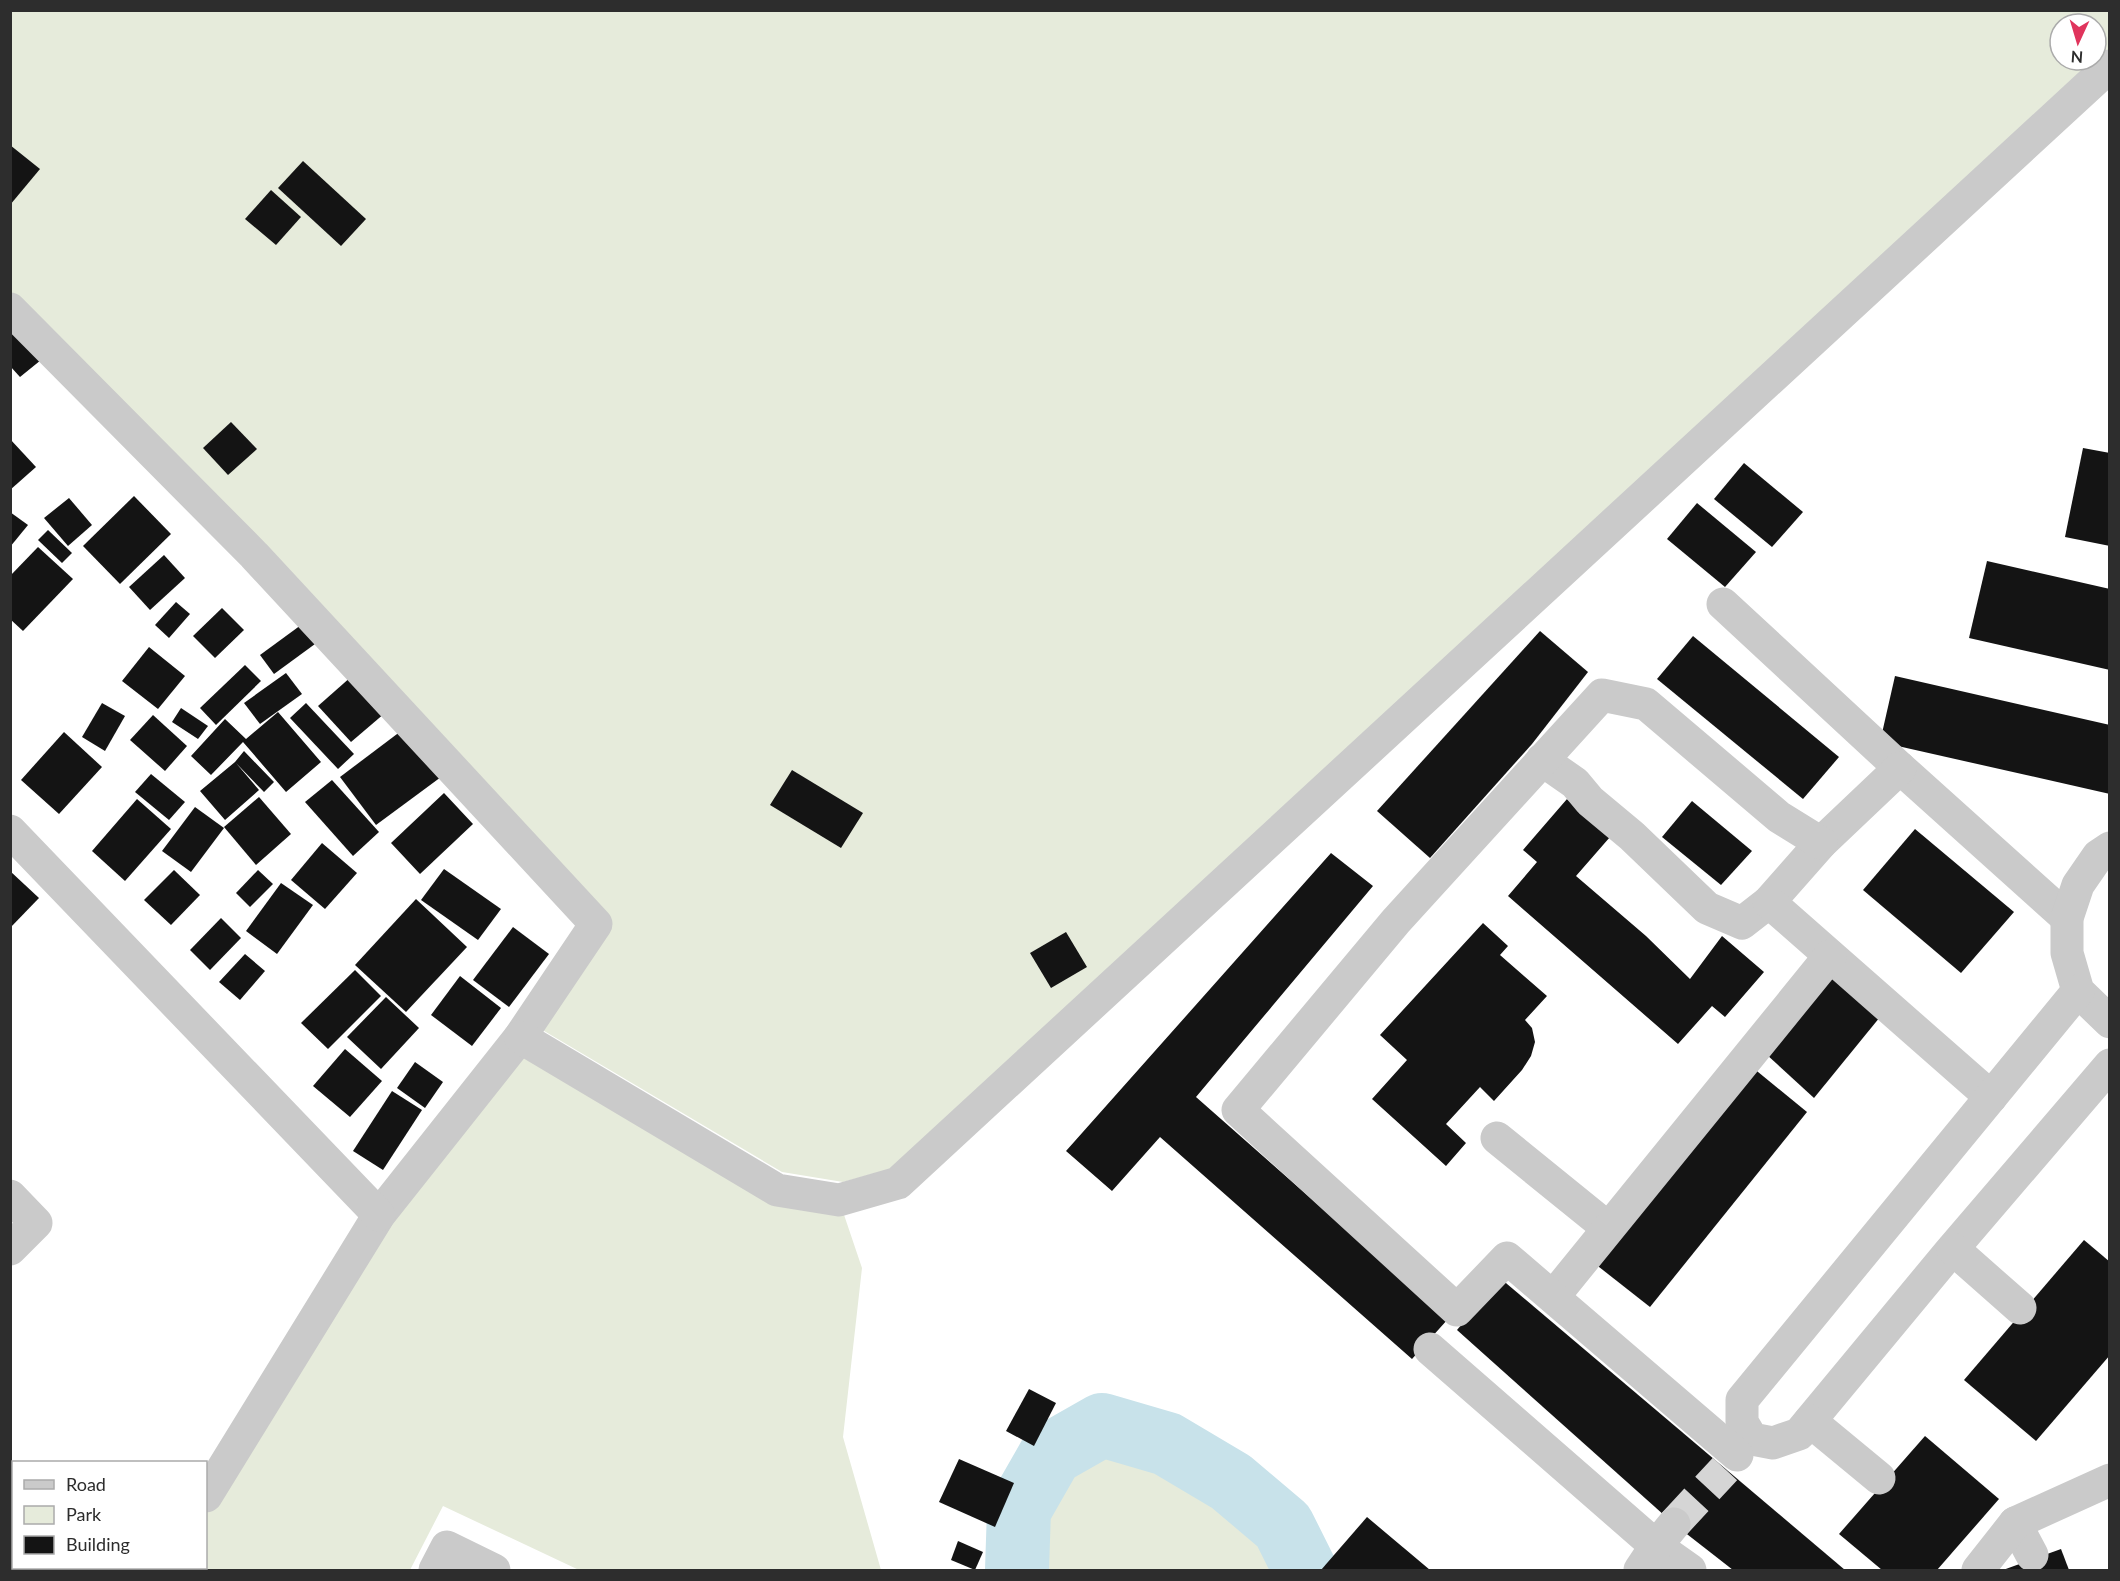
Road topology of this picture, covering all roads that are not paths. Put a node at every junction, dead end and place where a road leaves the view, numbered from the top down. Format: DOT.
graph roads {
  1 [pos="2109,66"];
  2 [pos="10,309"];
  3 [pos="1723,604"];
  4 [pos="1542,760"];
  5 [pos="1900,768"];
  6 [pos="10,831"];
  7 [pos="1821,843"];
  8 [pos="2109,848"];
  9 [pos="1769,902"];
  10 [pos="2067,918"];
  11 [pos="1830,956"];
  12 [pos="2078,991"];
  13 [pos="2109,1022"];
  14 [pos="520,1037"];
  15 [pos="2105,1079"];
  16 [pos="1991,1097"];
  17 [pos="1497,1138"];
  18 [pos="10,1196"];
  19 [pos="379,1215"];
  20 [pos="1608,1228"];
  21 [pos="1953,1249"];
  22 [pos="10,1250"];
  23 [pos="1553,1297"];
  24 [pos="2020,1308"];
  25 [pos="1430,1349"];
  26 [pos="1810,1420"];
  27 [pos="1738,1454"];
  28 [pos="1879,1478"];
  29 [pos="2109,1480"];
  30 [pos="207,1494"];
  31 [pos="2015,1523"];
  32 [pos="1657,1547"];
  33 [pos="2032,1555"];
  34 [pos="435,1570"];
  35 [pos="494,1570"];
  36 [pos="1690,1570"];
  37 [pos="1978,1570"];
  1 -- 14 [label="street"];
  2 -- 14 [label="street"];
  3 -- 5 [label="street"];
  4 -- 7 [label="street"];
  4 -- 9 [label="street"];
  4 -- 23 [label="street"];
  5 -- 7 [label="street"];
  5 -- 10 [label="street"];
  6 -- 19 [label="street"];
  7 -- 9 [label="street"];
  8 -- 10 [label="street"];
  9 -- 11 [label="street"];
  10 -- 12 [label="street"];
  11 -- 16 [label="street"];
  11 -- 20 [label="street"];
  12 -- 13 [label="street"];
  12 -- 16 [label="street"];
  14 -- 19 [label="street"];
  15 -- 21 [label="street"];
  16 -- 27 [label="street"];
  17 -- 20 [label="street"];
  18 -- 22 [label="street"];
  19 -- 30 [label="street"];
  20 -- 23 [label="street"];
  21 -- 24 [label="street"];
  21 -- 26 [label="street"];
  23 -- 27 [label="street"];
  25 -- 32 [label="street"];
  26 -- 27 [label="street"];
  26 -- 28 [label="street"];
  29 -- 31 [label="street"];
  31 -- 33 [label="street"];
  31 -- 37 [label="street"];
  32 -- 36 [label="street"];
  34 -- 35 [label="street"];
}
